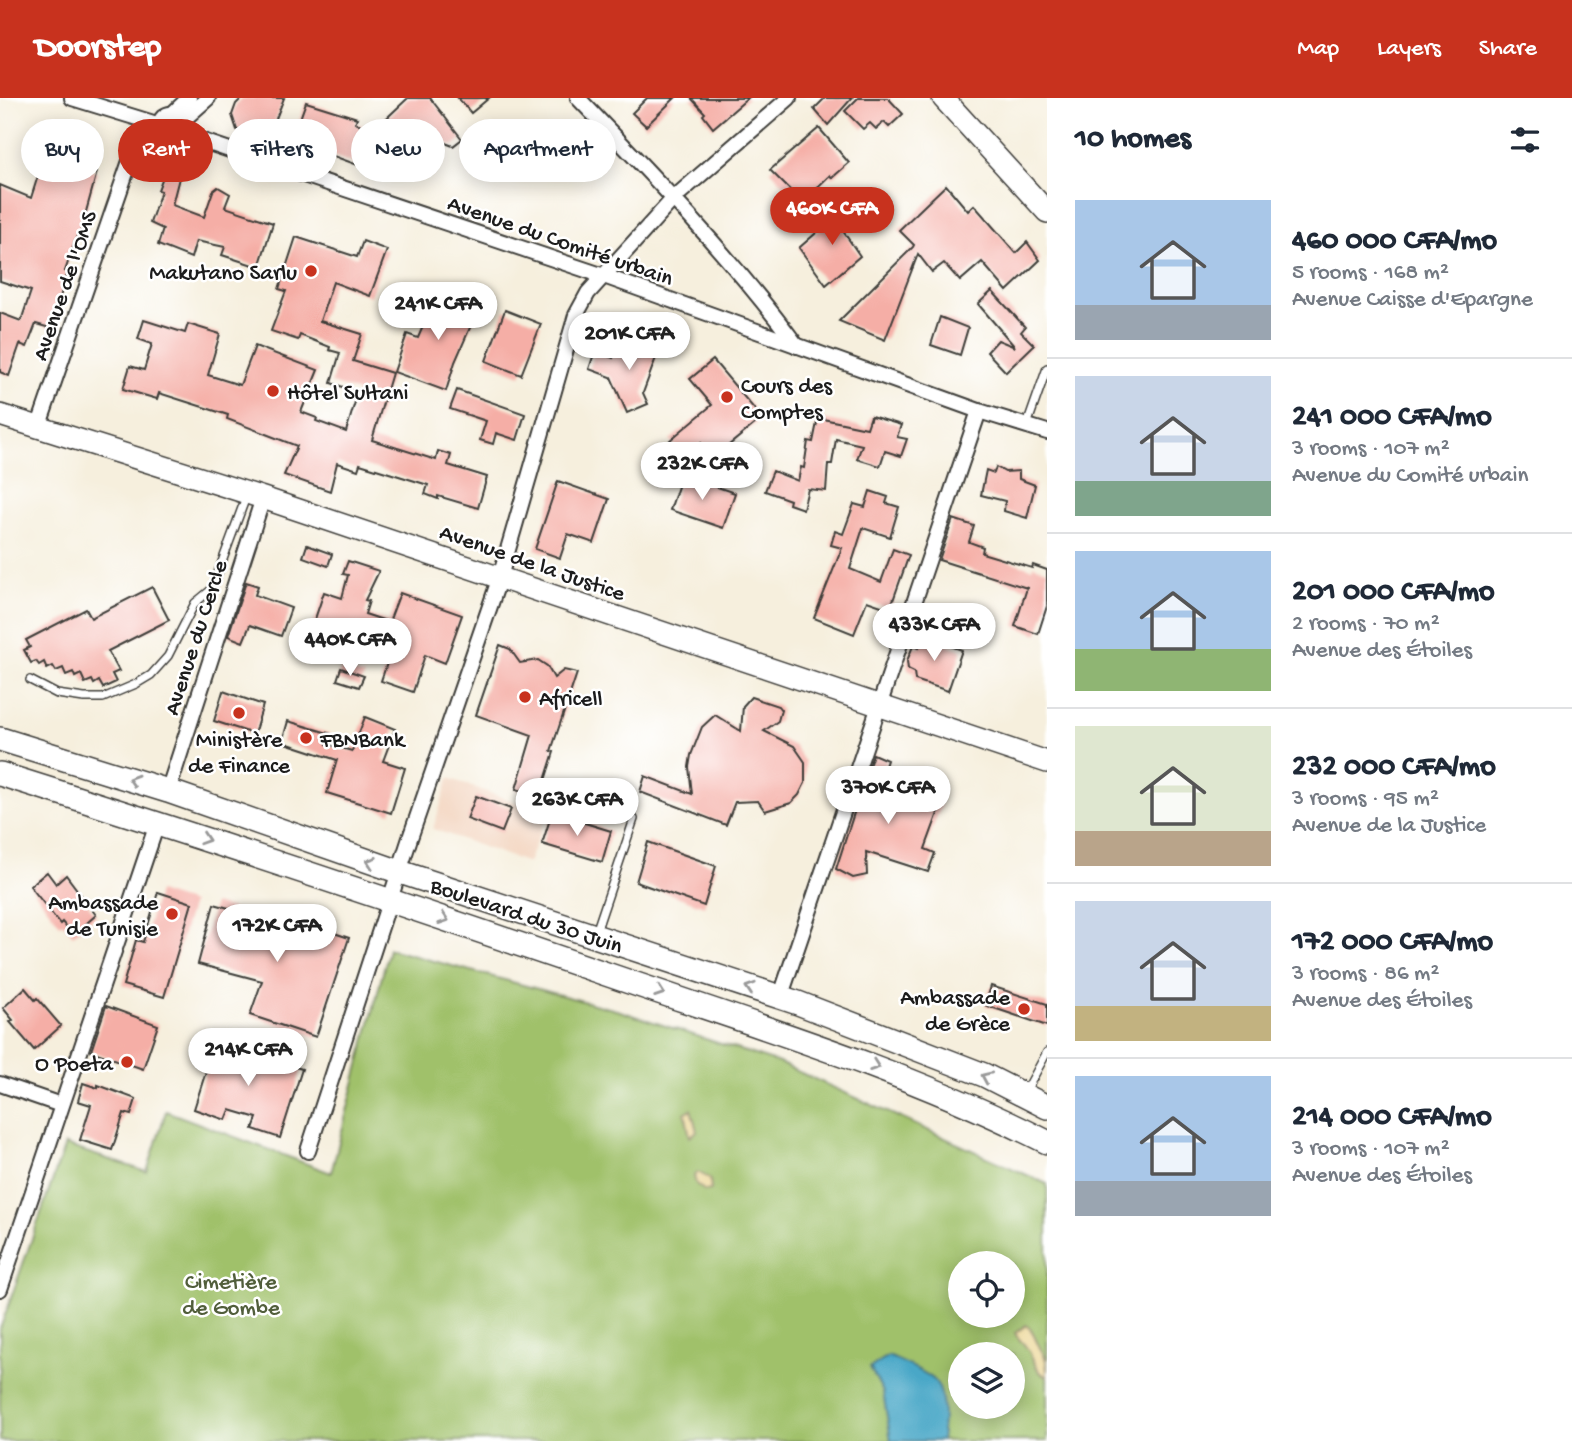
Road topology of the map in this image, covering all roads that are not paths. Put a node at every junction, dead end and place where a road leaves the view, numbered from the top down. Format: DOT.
graph roads {
  1 [pos="72,98"];
  2 [pos="189,98"];
  3 [pos="208,98"];
  4 [pos="578,98"];
  5 [pos="789,98"];
  6 [pos="943,98"];
  7 [pos="136,119"];
  8 [pos="179,119"];
  9 [pos="182,119"];
  10 [pos="213,136"];
  11 [pos="123,182"];
  12 [pos="674,198"];
  13 [pos="1047,212"];
  14 [pos="604,276"];
  15 [pos="798,346"];
  16 [pos="1047,368"];
  17 [pos="979,411"];
  18 [pos="0,415"];
  19 [pos="1027,426"];
  20 [pos="38,428"];
  21 [pos="1047,432"];
  22 [pos="255,495"];
  23 [pos="500,577"];
  24 [pos="30,680"];
  25 [pos="877,706"];
  26 [pos="0,739"];
  27 [pos="1047,762"];
  28 [pos="0,773"];
  29 [pos="168,791"];
  30 [pos="634,819"];
  31 [pos="157,824"];
  32 [pos="400,872"];
  33 [pos="391,900"];
  34 [pos="594,936"];
  35 [pos="780,998"];
  36 [pos="1047,1052"];
  37 [pos="0,1084"];
  38 [pos="1024,1095"];
  39 [pos="61,1105"];
  40 [pos="1047,1107"];
  41 [pos="1047,1142"];
  42 [pos="309,1151"];
  43 [pos="0,1289"];
  1 -- 7 [label="street"];
  2 -- 8 [label="street"];
  3 -- 9 [label="street"];
  4 -- 12 [label="street"];
  5 -- 12 [label="street"];
  6 -- 13 [label="main road"];
  10 -- 14 [label="street, Avenue du Comité urbain"];
  11 -- 20 [label="street, Avenue de l'OMS"];
  12 -- 14 [label="street"];
  12 -- 15 [label="street"];
  14 -- 15 [label="street, Avenue du Comité urbain"];
  14 -- 23 [label="street"];
  15 -- 17 [label="street, Avenue du Comité urbain"];
  16 -- 19 [label="lane"];
  17 -- 19 [label="street, Avenue du Comité urbain"];
  17 -- 25 [label="street"];
  18 -- 20 [label="main road, Avenue de la Justice"];
  19 -- 21 [label="street, Avenue du Comité urbain"];
  20 -- 22 [label="main road, Avenue de la Justice"];
  22 -- 23 [label="main road, Avenue de la Justice"];
  22 -- 24 [label="lane"];
  22 -- 29 [label="street, Avenue du Cercle"];
  23 -- 25 [label="main road, Avenue de la Justice"];
  23 -- 32 [label="street"];
  25 -- 27 [label="main road, Avenue de la Justice"];
  25 -- 35 [label="street"];
  29 -- 26 [label="main road, Boulevard du 30 Juin, one-way"];
  28 -- 31 [label="main road, Boulevard du 30 Juin"];
  32 -- 29 [label="main road, Boulevard du 30 Juin, one-way"];
  30 -- 34 [label="lane"];
  31 -- 33 [label="main road, Boulevard du 30 Juin, one-way"];
  31 -- 39 [label="street"];
  32 -- 33 [label="street"];
  32 -- 34 [label="main road, Boulevard du 30 Juin"];
  33 -- 41 [label="main road, Boulevard du 30 Juin, one-way"];
  33 -- 42 [label="street"];
  35 -- 34 [label="main road, Boulevard du 30 Juin, one-way"];
  38 -- 35 [label="main road, Boulevard du 30 Juin, one-way"];
  36 -- 38 [label="lane"];
  37 -- 39 [label="street"];
  38 -- 40 [label="main road, Boulevard du 30 Juin"];
  39 -- 43 [label="street"];
}
